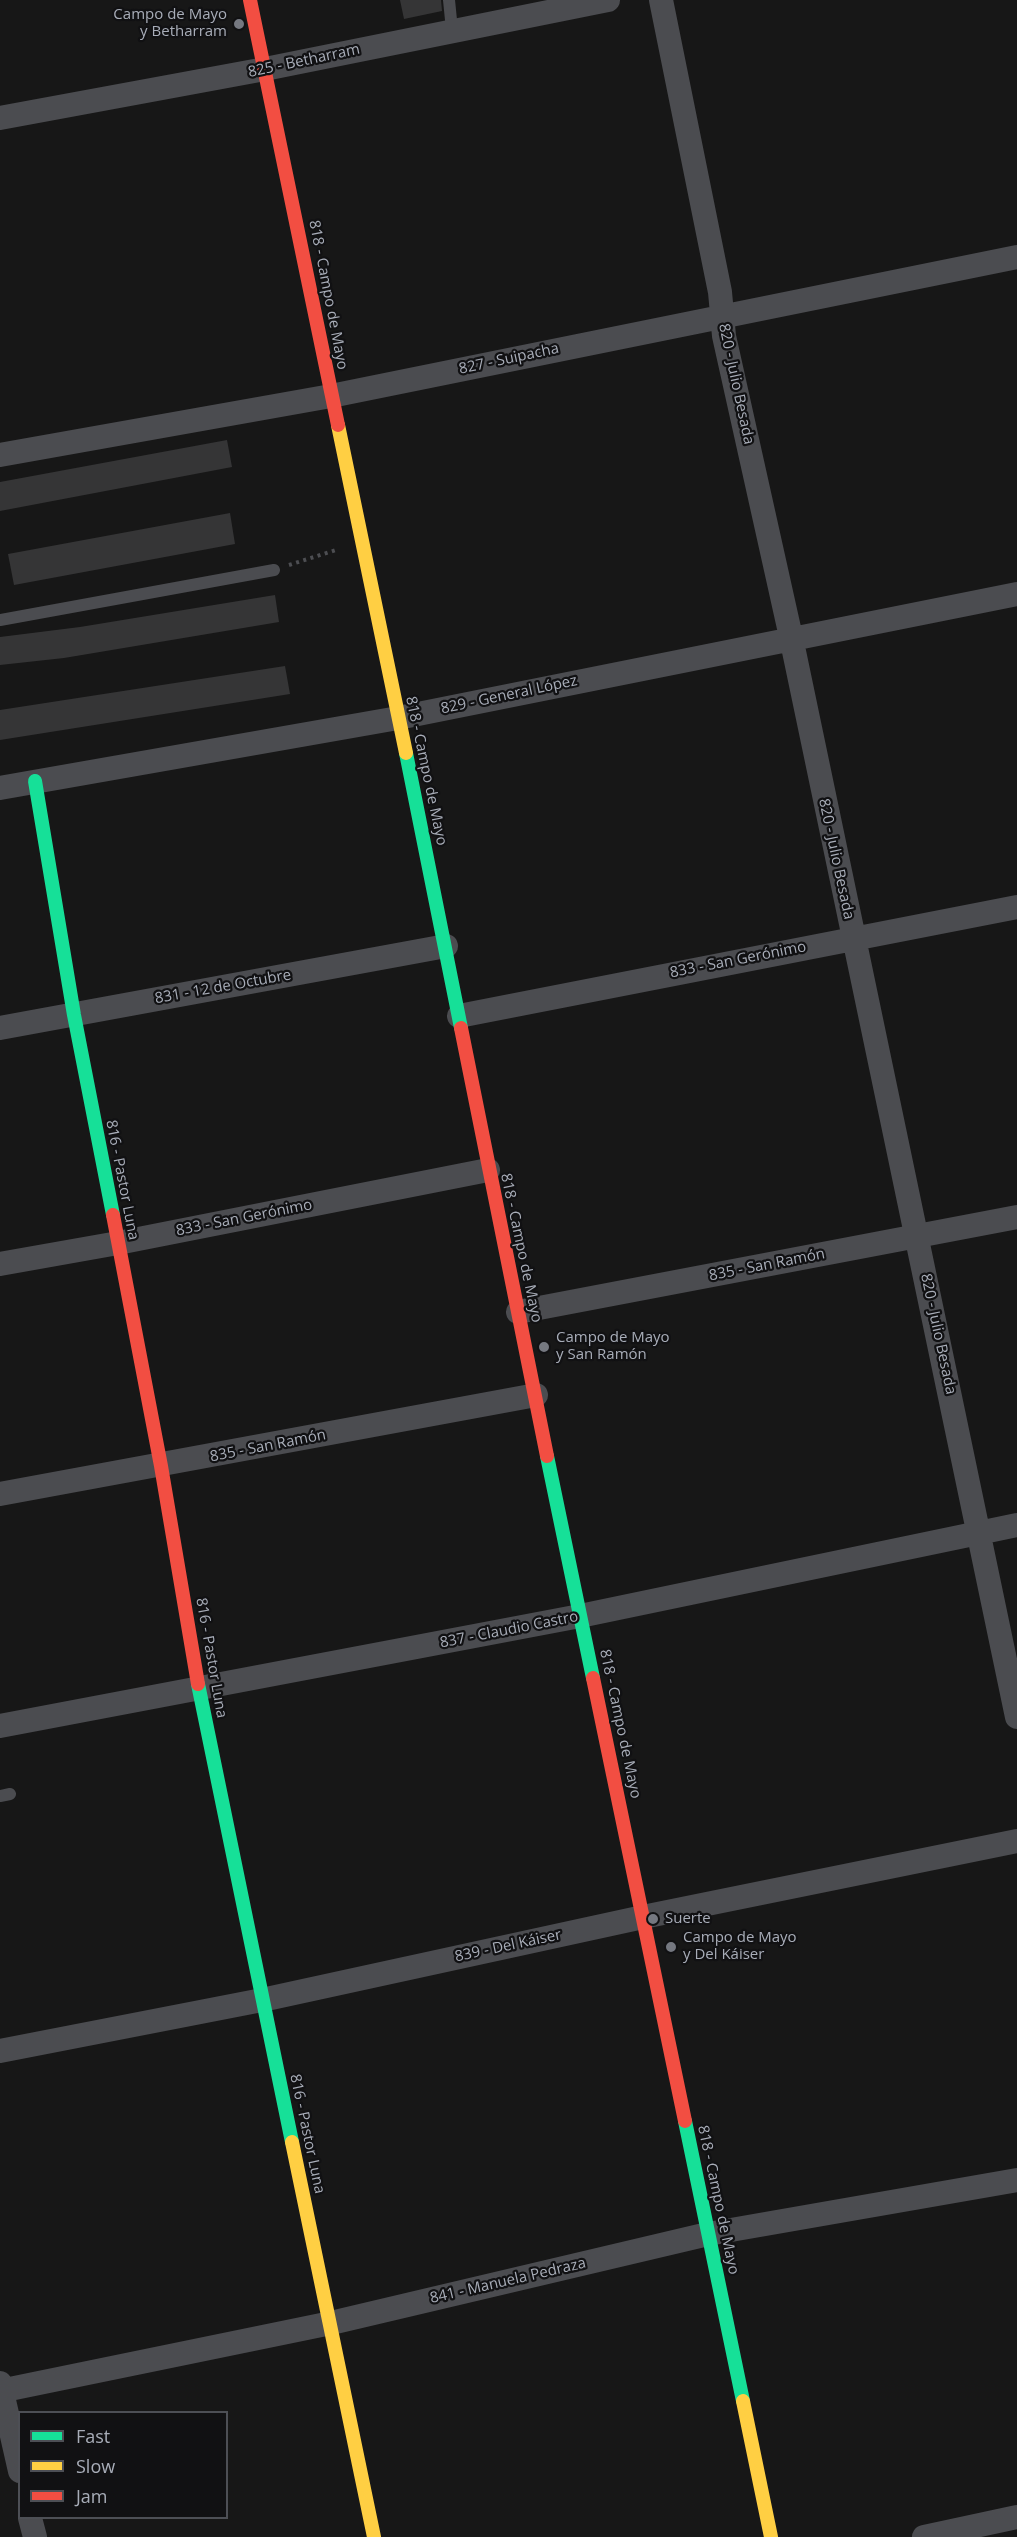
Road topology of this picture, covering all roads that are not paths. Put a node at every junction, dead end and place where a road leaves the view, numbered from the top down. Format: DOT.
graph roads {
  1 [pos="250,0"];
  2 [pos="449,0"];
  3 [pos="608,0"];
  4 [pos="661,0"];
  5 [pos="453,30"];
  6 [pos="265,69"];
  7 [pos="0,118"];
  8 [pos="1017,257"];
  9 [pos="722,316"];
  10 [pos="331,396"];
  11 [pos="0,455"];
  12 [pos="274,570"];
  13 [pos="1017,594"];
  14 [pos="1,617"];
  15 [pos="791,637"];
  16 [pos="399,718"];
  17 [pos="35,781"];
  18 [pos="0,788"];
  19 [pos="1017,907"];
  20 [pos="852,938"];
  21 [pos="446,946"];
  22 [pos="74,1015"];
  23 [pos="459,1016"];
  24 [pos="0,1028"];
  25 [pos="488,1170"];
  26 [pos="1017,1217"];
  27 [pos="918,1237"];
  28 [pos="118,1244"];
  29 [pos="0,1264"];
  30 [pos="518,1312"];
  31 [pos="536,1395"];
  32 [pos="161,1466"];
  33 [pos="0,1494"];
  34 [pos="1017,1526"];
  35 [pos="980,1533"];
  36 [pos="580,1616"];
  37 [pos="199,1690"];
  38 [pos="1017,1717"];
  39 [pos="0,1726"];
  40 [pos="1017,1841"];
  41 [pos="643,1917"];
  42 [pos="262,2000"];
  43 [pos="0,2051"];
  44 [pos="1017,2180"];
  45 [pos="708,2234"];
  46 [pos="331,2323"];
  47 [pos="0,2389"];
  48 [pos="18,2463"];
  49 [pos="1017,2517"];
  50 [pos="30,2519"];
  51 [pos="34,2537"];
  52 [pos="374,2537"];
  53 [pos="771,2537"];
  54 [pos="924,2537"];
  1 -- 6 [label="street, 818 - Campo de Mayo"];
  2 -- 5 [label="lane"];
  3 -- 5 [label="street, 825 - Betharram"];
  4 -- 9 [label="street, 820 - Julio Besada"];
  5 -- 6 [label="street, 825 - Betharram"];
  6 -- 7 [label="street, 825 - Betharram"];
  6 -- 10 [label="street, 818 - Campo de Mayo"];
  8 -- 9 [label="street, 827 - Suipacha"];
  9 -- 10 [label="street, 827 - Suipacha"];
  9 -- 15 [label="street, 820 - Julio Besada"];
  10 -- 11 [label="street, 827 - Suipacha"];
  10 -- 16 [label="street, 818 - Campo de Mayo"];
  12 -- 14 [label="lane"];
  13 -- 15 [label="street, 829 - General López"];
  15 -- 16 [label="street, 829 - General López"];
  15 -- 20 [label="street, 820 - Julio Besada"];
  16 -- 17 [label="street, 829 - General López"];
  16 -- 21 [label="street, 818 - Campo de Mayo"];
  17 -- 18 [label="street, 829 - General López"];
  17 -- 22 [label="street, 816 - Pastor Luna"];
  19 -- 20 [label="street, 833 - San Gerónimo"];
  20 -- 23 [label="street, 833 - San Gerónimo"];
  20 -- 27 [label="street, 820 - Julio Besada"];
  21 -- 22 [label="street, 831 - 12 de Octubre"];
  21 -- 23 [label="street, 818 - Campo de Mayo"];
  22 -- 24 [label="street, 831 - 12 de Octubre"];
  22 -- 28 [label="street, 816 - Pastor Luna"];
  23 -- 25 [label="street, 818 - Campo de Mayo"];
  25 -- 28 [label="street, 833 - San Gerónimo"];
  25 -- 30 [label="street, 818 - Campo de Mayo"];
  26 -- 27 [label="street, 835 - San Ramón"];
  27 -- 30 [label="street, 835 - San Ramón"];
  27 -- 35 [label="street, 820 - Julio Besada"];
  28 -- 29 [label="street, 833 - San Gerónimo"];
  28 -- 32 [label="street, 816 - Pastor Luna"];
  30 -- 31 [label="street, 818 - Campo de Mayo"];
  31 -- 32 [label="street, 835 - San Ramón"];
  31 -- 36 [label="street, 818 - Campo de Mayo"];
  32 -- 33 [label="street, 835 - San Ramón"];
  32 -- 37 [label="street, 816 - Pastor Luna"];
  34 -- 35 [label="street, 837 - Claudio Castro"];
  35 -- 36 [label="street, 837 - Claudio Castro"];
  35 -- 38 [label="street, 820 - Julio Besada"];
  36 -- 37 [label="street, 837 - Claudio Castro"];
  36 -- 41 [label="street, 818 - Campo de Mayo"];
  37 -- 39 [label="street, 837 - Claudio Castro"];
  37 -- 42 [label="street, 816 - Pastor Luna"];
  40 -- 41 [label="street, 839 - Del Káiser"];
  41 -- 42 [label="street, 839 - Del Káiser"];
  41 -- 45 [label="street, 818 - Campo de Mayo"];
  42 -- 43 [label="street, 839 - Del Káiser"];
  42 -- 46 [label="street, 816 - Pastor Luna"];
  44 -- 45 [label="street, 841 - Manuela Pedraza"];
  45 -- 46 [label="street, 841 - Manuela Pedraza"];
  45 -- 53 [label="street, 818 - Campo de Mayo"];
  46 -- 47 [label="street, 841 - Manuela Pedraza"];
  46 -- 52 [label="street, 816 - Pastor Luna"];
  47 -- 48 [label="street"];
  49 -- 54 [label="street"];
  50 -- 51 [label="street"];
}
